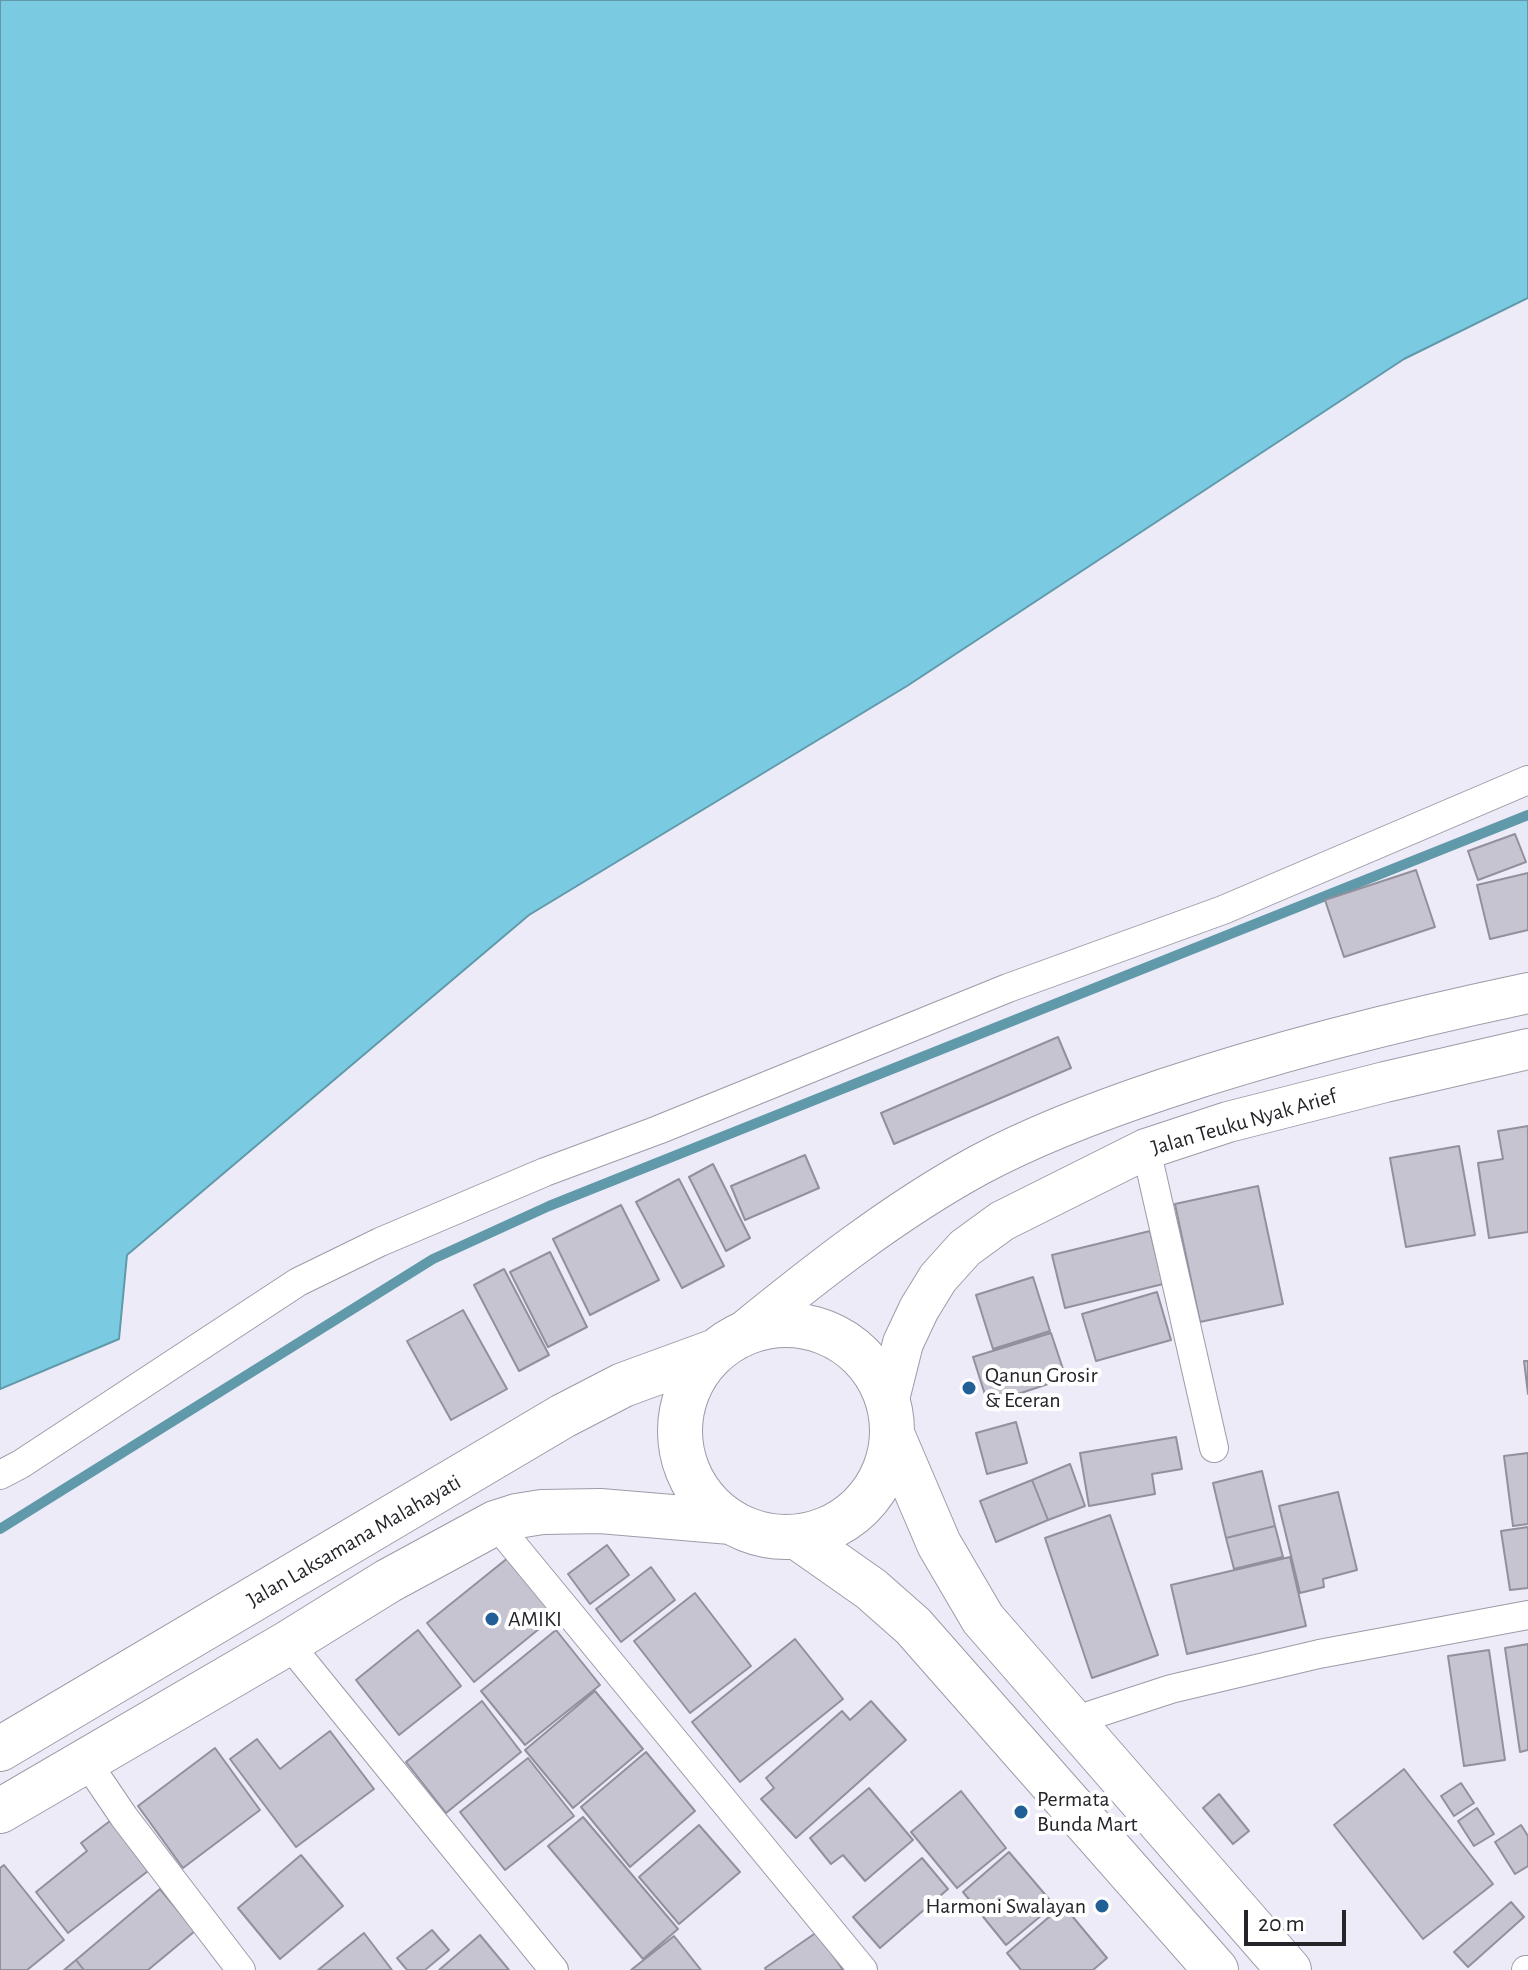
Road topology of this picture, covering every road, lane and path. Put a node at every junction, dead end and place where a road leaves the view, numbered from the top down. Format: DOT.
graph roads {
  1 [pos="1528,780"];
  2 [pos="1528,993"];
  3 [pos="1528,1049"];
  4 [pos="1146,1149"];
  5 [pos="728,1342"];
  6 [pos="890,1419"];
  7 [pos="1214,1448"];
  8 [pos="0,1475"];
  9 [pos="731,1522"];
  10 [pos="495,1523"];
  11 [pos="797,1537"];
  12 [pos="1528,1615"];
  13 [pos="288,1643"];
  14 [pos="1070,1722"];
  15 [pos="0,1749"];
  16 [pos="86,1761"];
  17 [pos="0,1811"];
  18 [pos="241,1970"];
  19 [pos="554,1970"];
  20 [pos="863,1970"];
  21 [pos="1216,1970"];
  22 [pos="1289,1970"];
  1 -- 8 [label="street"];
  2 -- 5 [label="main road"];
  3 -- 4 [label="main road, Jalan Teuku Nyak Arief"];
  4 -- 6 [label="main road, Jalan Teuku Nyak Arief"];
  4 -- 7 [label="street"];
  5 -- 6 [label="highway"];
  5 -- 9 [label="highway"];
  5 -- 15 [label="highway, Jalan Laksamana Malahayati"];
  6 -- 11 [label="highway"];
  6 -- 14 [label="highway"];
  9 -- 10 [label="highway"];
  9 -- 11 [label="highway"];
  10 -- 13 [label="highway"];
  10 -- 20 [label="street"];
  11 -- 21 [label="highway"];
  12 -- 14 [label="street"];
  13 -- 16 [label="highway"];
  13 -- 19 [label="street"];
  14 -- 22 [label="highway"];
  16 -- 17 [label="highway"];
  16 -- 18 [label="street"];
}
